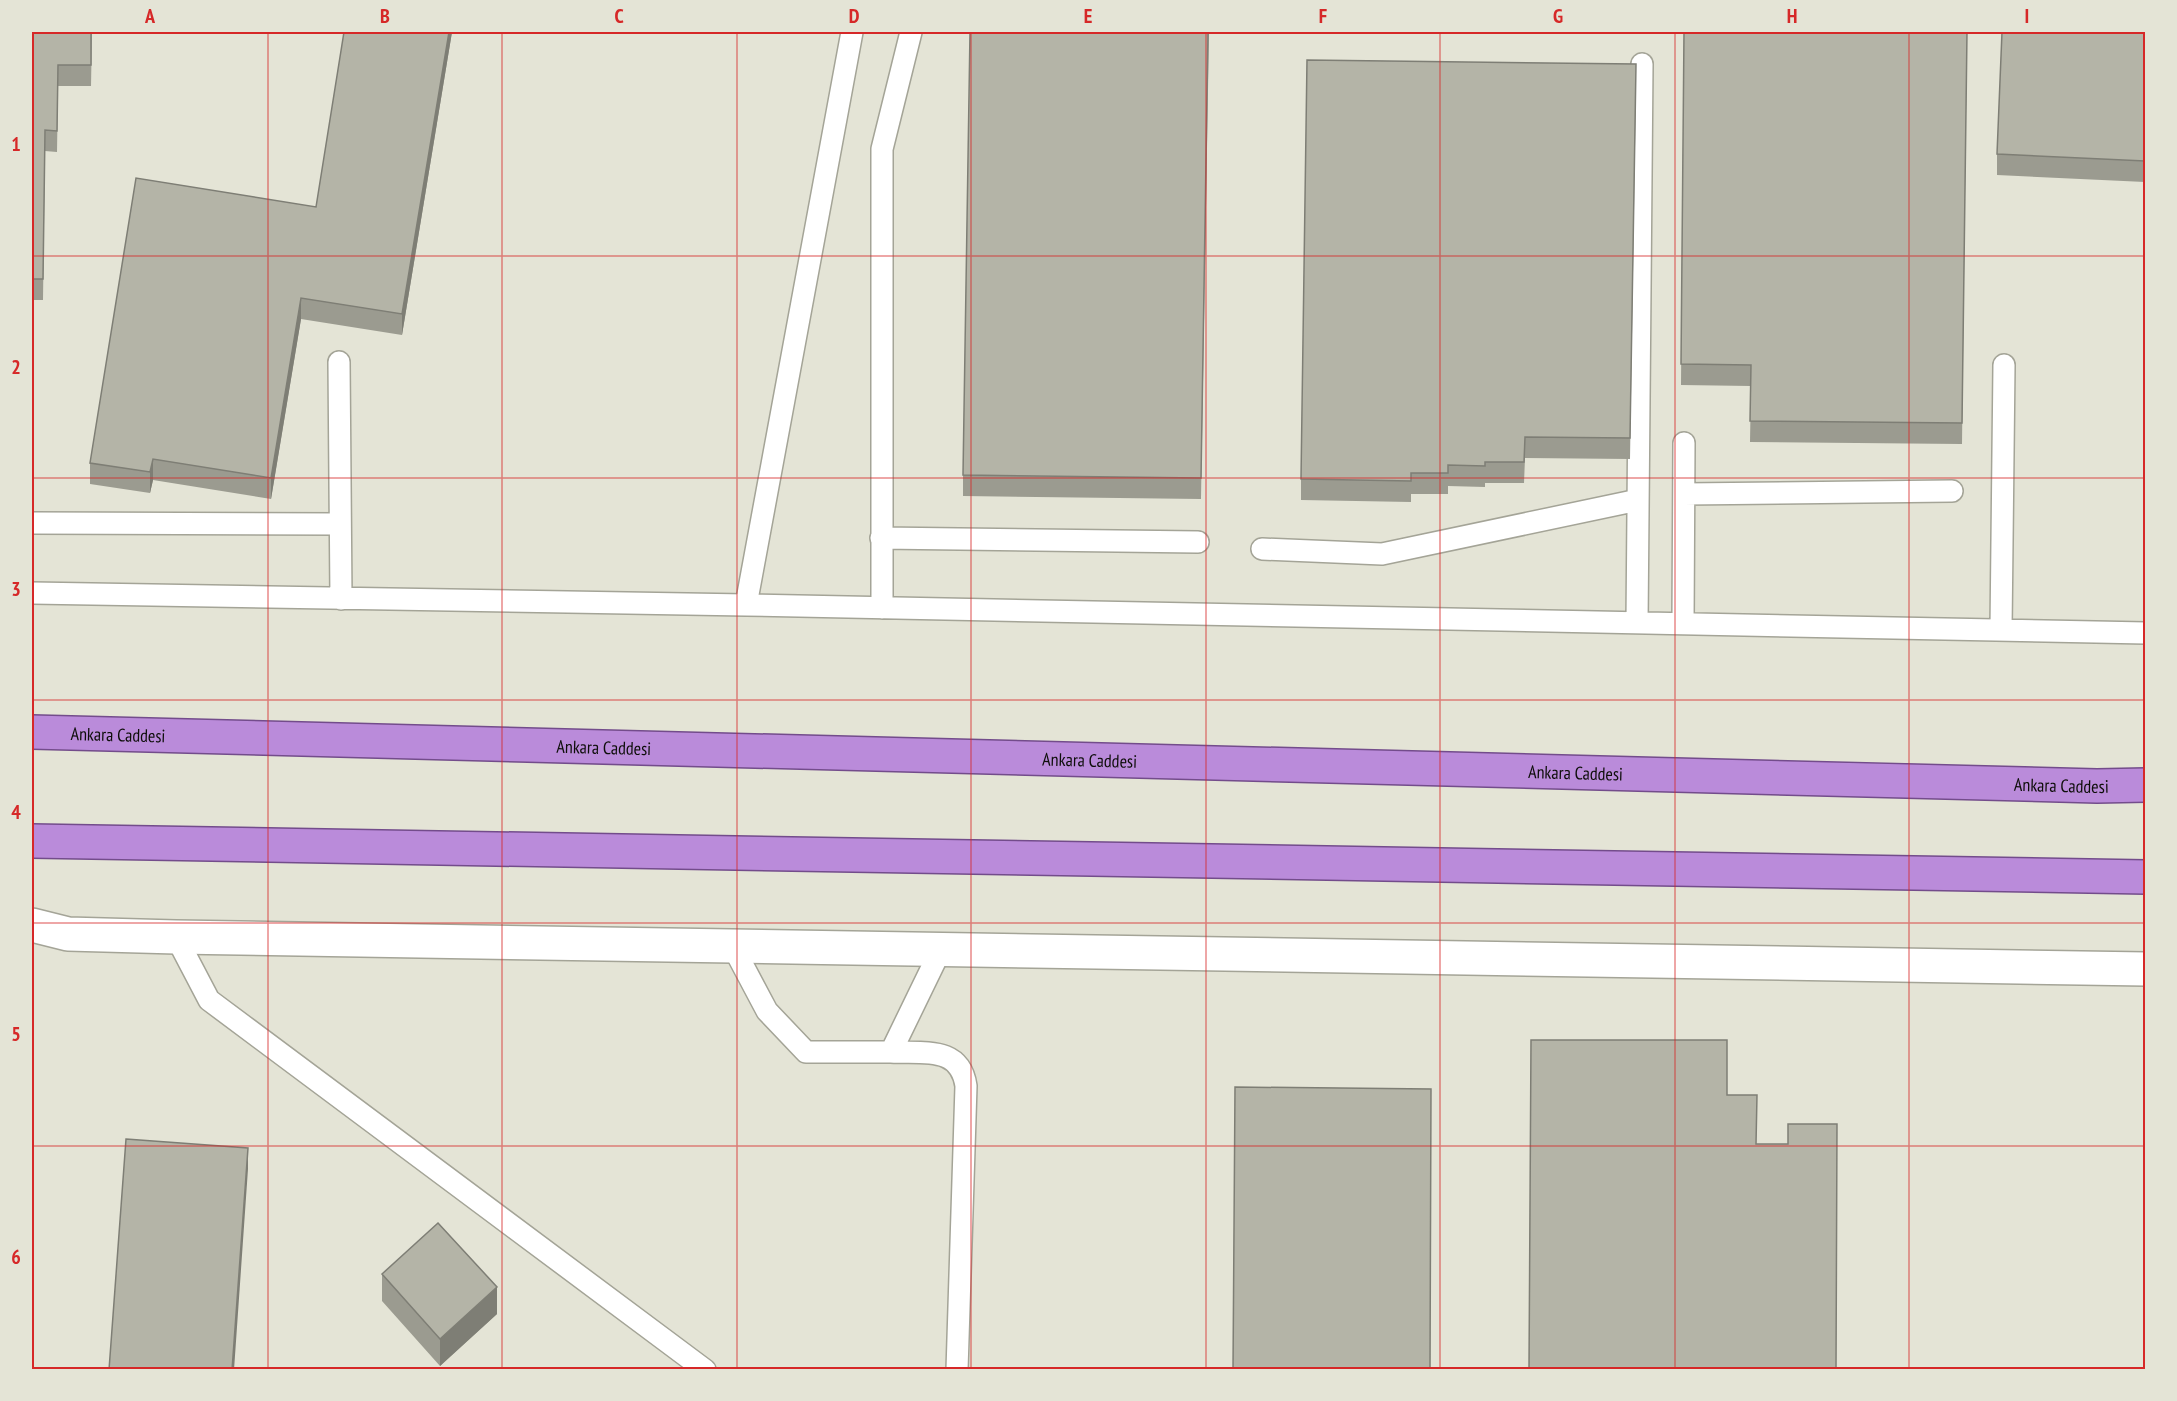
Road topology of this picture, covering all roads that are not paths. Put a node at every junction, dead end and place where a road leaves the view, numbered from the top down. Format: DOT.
graph roads {
  1 [pos="852,32"];
  2 [pos="910,32"];
  3 [pos="1642,64"];
  4 [pos="339,362"];
  5 [pos="2004,365"];
  6 [pos="1684,442"];
  7 [pos="1953,491"];
  8 [pos="1684,494"];
  9 [pos="1638,500"];
  10 [pos="32,523"];
  11 [pos="340,524"];
  12 [pos="881,538"];
  13 [pos="1198,542"];
  14 [pos="1262,549"];
  15 [pos="32,593"];
  16 [pos="341,599"];
  17 [pos="746,605"];
  18 [pos="882,608"];
  19 [pos="1637,623"];
  20 [pos="1683,623"];
  21 [pos="2001,630"];
  22 [pos="2145,633"];
  23 [pos="32,732"];
  24 [pos="2145,785"];
  25 [pos="32,841"];
  26 [pos="2145,877"];
  27 [pos="32,925"];
  28 [pos="176,937"];
  29 [pos="732,945"];
  30 [pos="940,949"];
  31 [pos="2145,969"];
  32 [pos="891,1052"];
  33 [pos="705,1370"];
  34 [pos="957,1370"];
  1 -- 17 [label="lane"];
  2 -- 12 [label="lane"];
  3 -- 9 [label="lane"];
  4 -- 11 [label="lane"];
  5 -- 21 [label="lane"];
  6 -- 8 [label="lane"];
  7 -- 8 [label="lane"];
  8 -- 20 [label="lane"];
  9 -- 14 [label="lane"];
  9 -- 19 [label="lane"];
  10 -- 11 [label="lane"];
  11 -- 16 [label="lane"];
  12 -- 13 [label="lane"];
  12 -- 18 [label="lane"];
  15 -- 16 [label="lane"];
  16 -- 17 [label="lane"];
  17 -- 18 [label="lane"];
  18 -- 19 [label="lane"];
  19 -- 20 [label="lane"];
  20 -- 21 [label="lane"];
  21 -- 22 [label="lane"];
  23 -- 24 [label="highway, Ankara Caddesi"];
  25 -- 26 [label="highway"];
  27 -- 28 [label="street"];
  28 -- 29 [label="street"];
  28 -- 33 [label="lane"];
  29 -- 30 [label="street"];
  29 -- 32 [label="lane"];
  30 -- 31 [label="street"];
  30 -- 32 [label="lane"];
  32 -- 34 [label="lane"];
}
